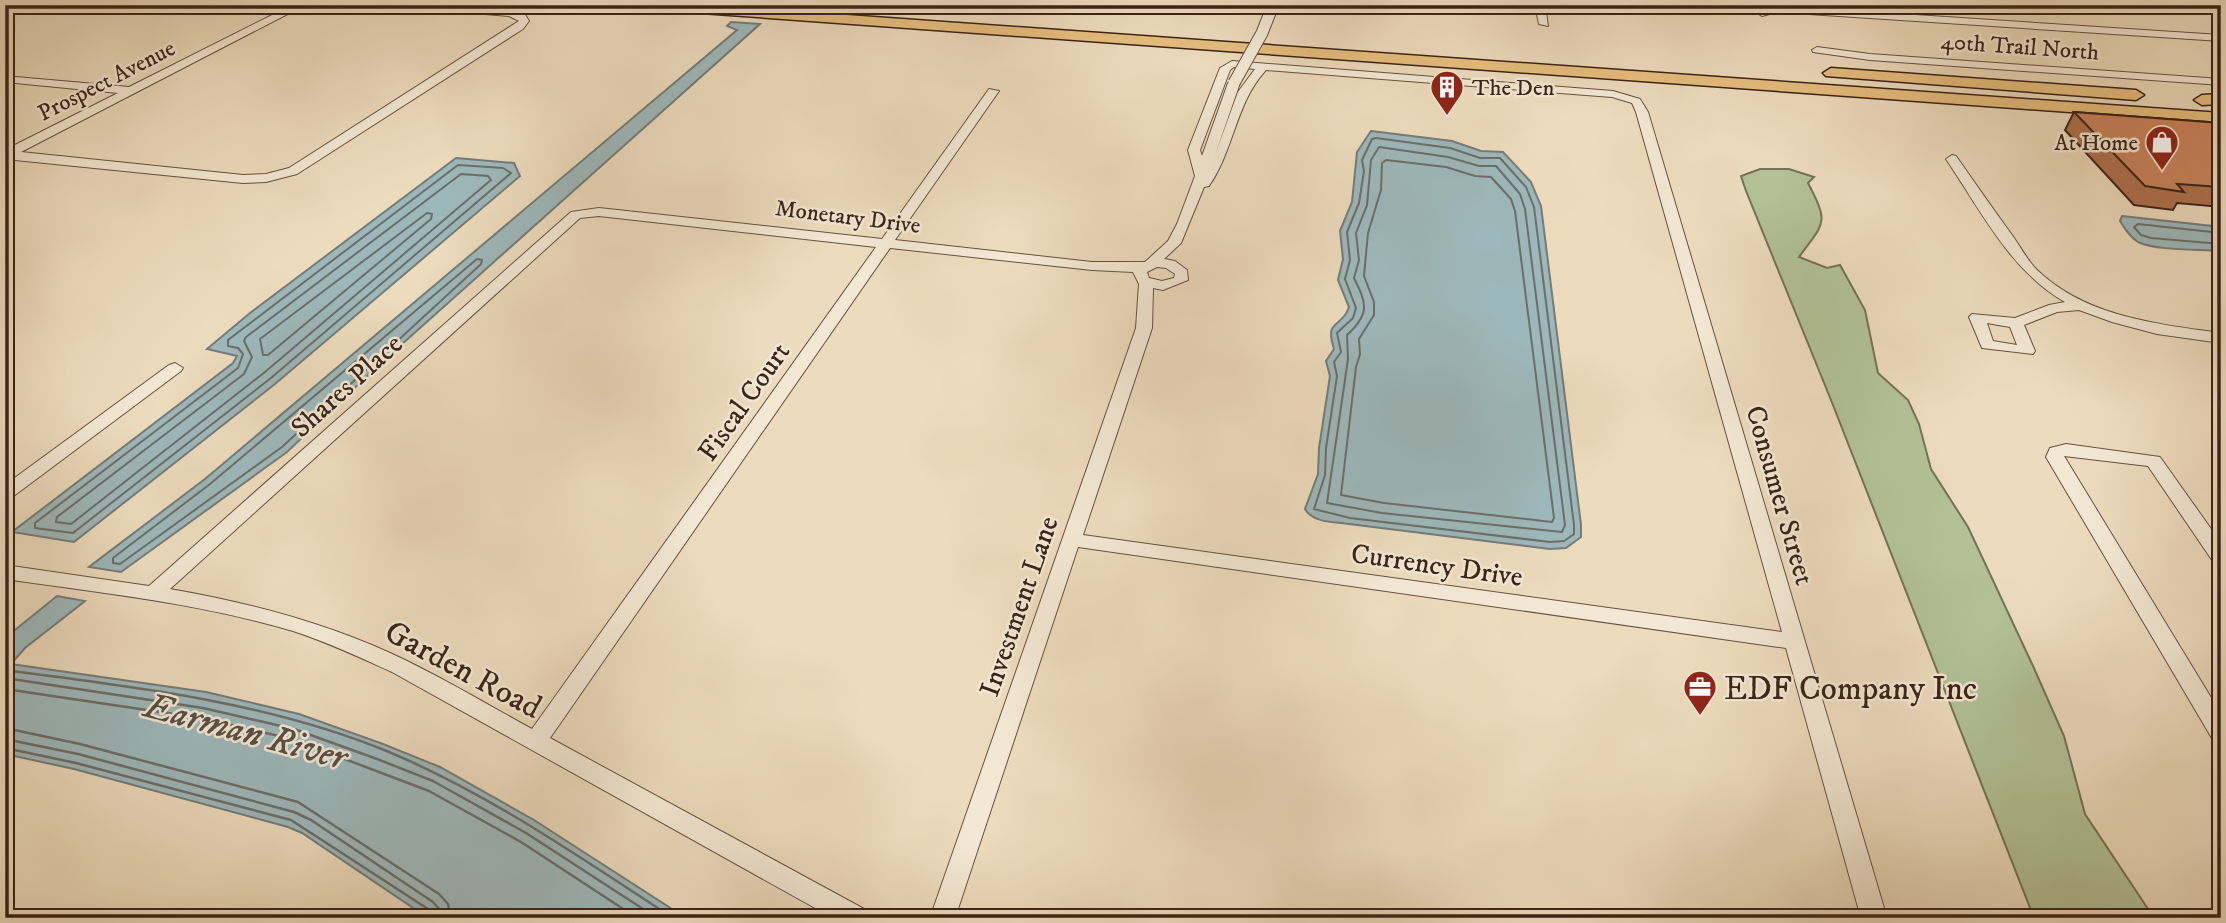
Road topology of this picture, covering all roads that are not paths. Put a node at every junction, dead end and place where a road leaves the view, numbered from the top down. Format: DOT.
graph roads {
  1 [pos="300,5"];
  2 [pos="411,5"];
  3 [pos="645,5"];
  4 [pos="1273,5"];
  5 [pos="1524,5"];
  6 [pos="1540,6"];
  7 [pos="1762,13"];
  8 [pos="1544,24"];
  9 [pos="1240,32"];
  10 [pos="1281,34"];
  11 [pos="2221,38"];
  12 [pos="1817,50"];
  13 [pos="1264,66"];
  14 [pos="1815,72"];
  15 [pos="5,79"];
  16 [pos="2221,82"];
  17 [pos="131,91"];
  18 [pos="993,91"];
  19 [pos="2149,96"];
  20 [pos="2196,100"];
  21 [pos="2221,100"];
  22 [pos="2221,118"];
  23 [pos="6,154"];
  24 [pos="1952,159"];
  25 [pos="1201,177"];
  26 [pos="1195,194"];
  27 [pos="576,215"];
  28 [pos="1174,243"];
  29 [pos="886,244"];
  30 [pos="1176,267"];
  31 [pos="1145,273"];
  32 [pos="1169,285"];
  33 [pos="2080,305"];
  34 [pos="1146,313"];
  35 [pos="2016,323"];
  36 [pos="2221,338"];
  37 [pos="175,368"];
  38 [pos="5,494"];
  39 [pos="1073,540"];
  40 [pos="2221,558"];
  41 [pos="5,572"];
  42 [pos="151,595"];
  43 [pos="1795,642"];
  44 [pos="2221,734"];
  45 [pos="536,741"];
  46 [pos="857,918"];
  47 [pos="942,918"];
  48 [pos="1874,918"];
  1 -- 17 [label="street, Prospect Avenue"];
  2 -- 23 [label="street"];
  3 -- 22 [label="highway"];
  4 -- 25 [label="street, bridge"];
  5 -- 6 [label="street"];
  6 -- 8 [label="street"];
  7 -- 11 [label="street"];
  9 -- 10 [label="highway"];
  12 -- 16 [label="street, 40th Trail North"];
  13 -- 25 [label="street"];
  13 -- 26 [label="street"];
  13 -- 43 [label="street, Consumer Street"];
  14 -- 19 [label="highway"];
  15 -- 17 [label="street"];
  17 -- 23 [label="street, Prospect Avenue"];
  18 -- 29 [label="street, Fiscal Court"];
  20 -- 21 [label="highway"];
  24 -- 33 [label="street"];
  25 -- 26 [label="street"];
  26 -- 28 [label="street"];
  27 -- 29 [label="street, Monetary Drive"];
  27 -- 42 [label="street, Shares Place"];
  28 -- 30 [label="street"];
  28 -- 31 [label="street"];
  29 -- 31 [label="street, Monetary Drive"];
  29 -- 45 [label="street, Fiscal Court"];
  30 -- 31 [label="street"];
  30 -- 32 [label="street, Investment Lane"];
  31 -- 32 [label="street"];
  31 -- 34 [label="street, Investment Lane"];
  32 -- 34 [label="street, Investment Lane"];
  33 -- 35 [label="street"];
  33 -- 36 [label="street"];
  34 -- 39 [label="street, Investment Lane"];
  37 -- 38 [label="street"];
  39 -- 43 [label="street, Currency Drive"];
  39 -- 47 [label="street, Investment Lane"];
  40 -- 44 [label="street"];
  41 -- 42 [label="street, Garden Road"];
  42 -- 45 [label="street, Garden Road"];
  43 -- 48 [label="street, Consumer Street"];
  45 -- 46 [label="street, Garden Road"];
}
